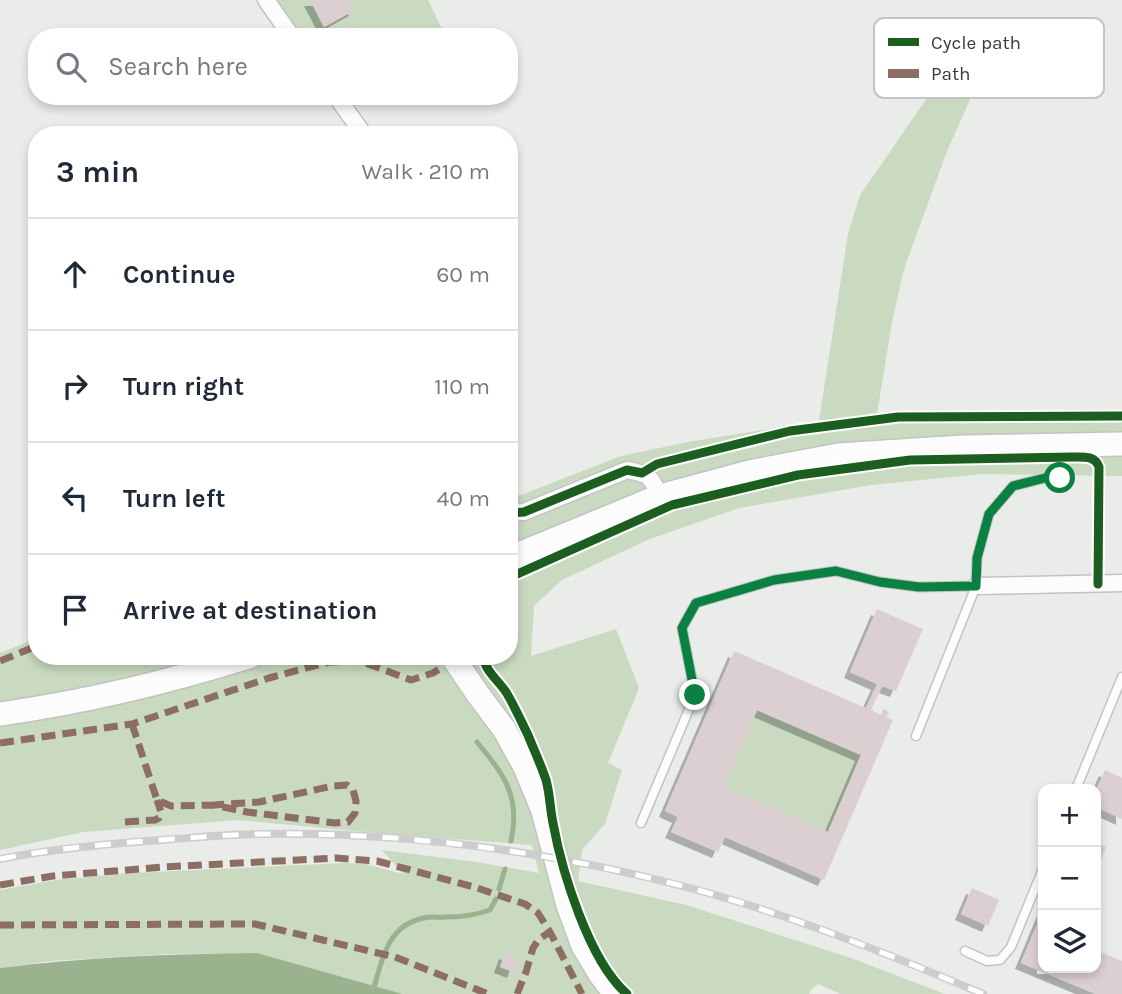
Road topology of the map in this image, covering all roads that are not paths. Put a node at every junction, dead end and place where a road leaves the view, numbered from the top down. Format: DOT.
graph roads {
  1 [pos="266,0"];
  2 [pos="286,28"];
  3 [pos="342,105"];
  4 [pos="358,126"];
  5 [pos="1122,444"];
  6 [pos="1060,478"];
  7 [pos="660,496"];
  8 [pos="518,512"];
  9 [pos="518,554"];
  10 [pos="1122,583"];
  11 [pos="976,586"];
  12 [pos="222,665"];
  13 [pos="444,665"];
  14 [pos="459,665"];
  15 [pos="467,665"];
  16 [pos="1122,677"];
  17 [pos="477,693"];
  18 [pos="0,714"];
  19 [pos="916,736"];
  20 [pos="1078,784"];
  21 [pos="641,823"];
  22 [pos="1038,881"];
  23 [pos="965,951"];
  24 [pos="615,994"];
  1 -- 2 [label="street"];
  3 -- 4 [label="street"];
  5 -- 7 [label="main road"];
  6 -- 11 [label="lane"];
  7 -- 8 [label="street"];
  7 -- 9 [label="main road"];
  10 -- 11 [label="street"];
  11 -- 19 [label="lane"];
  11 -- 21 [label="lane"];
  12 -- 18 [label="main road"];
  13 -- 17 [label="main road"];
  14 -- 17 [label="main road"];
  15 -- 17 [label="main road"];
  16 -- 20 [label="lane"];
  17 -- 24 [label="main road"];
  22 -- 23 [label="lane"];
}
